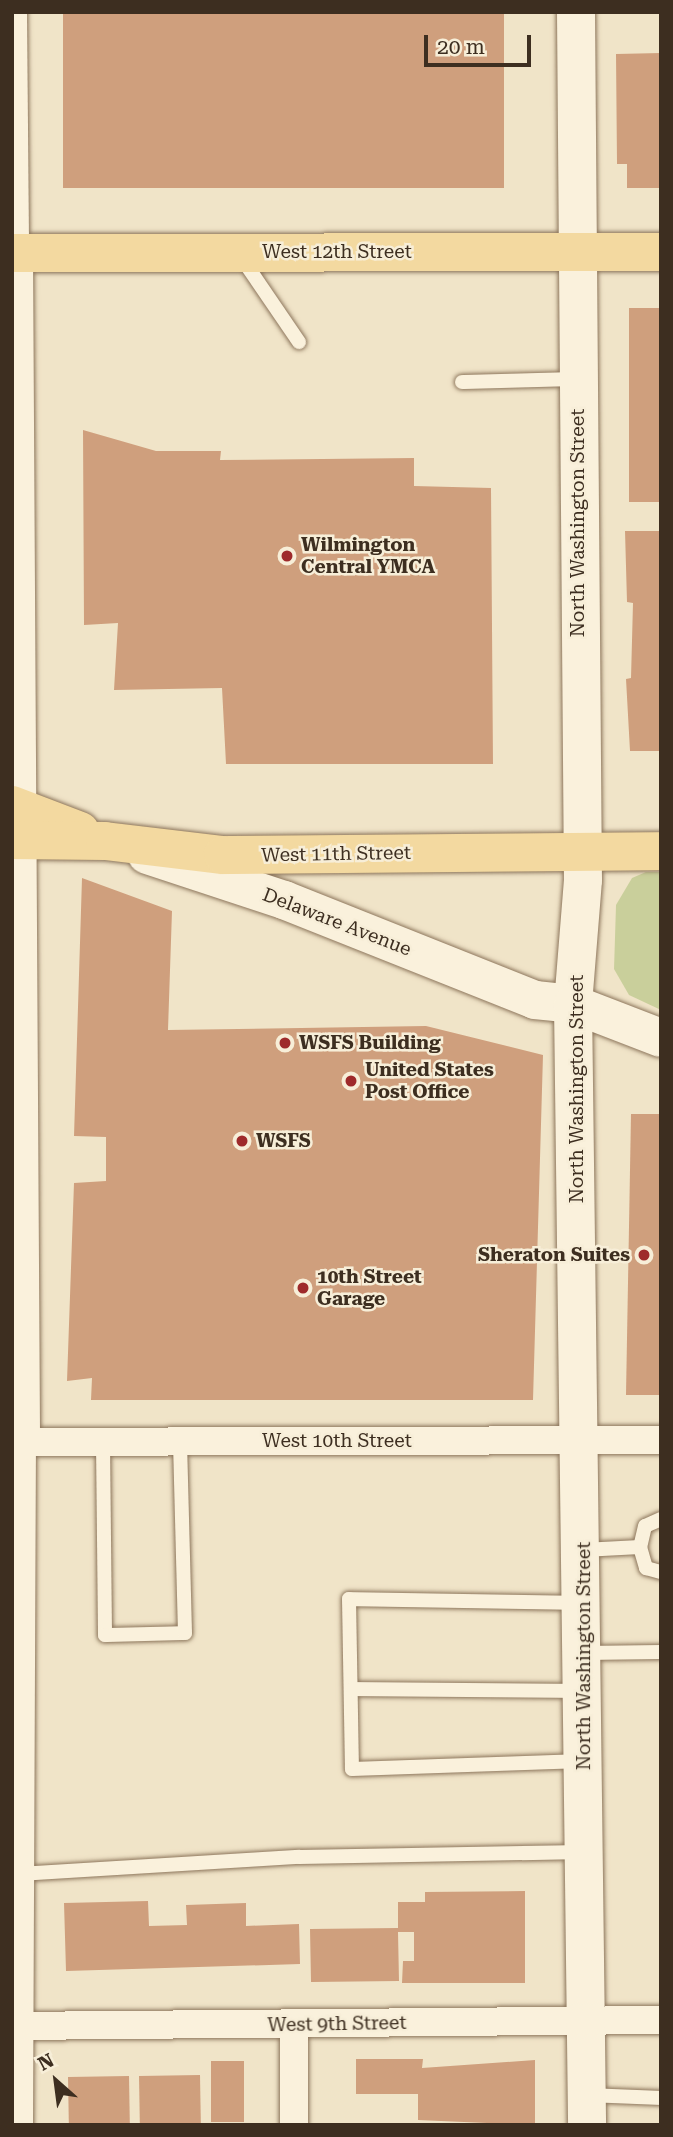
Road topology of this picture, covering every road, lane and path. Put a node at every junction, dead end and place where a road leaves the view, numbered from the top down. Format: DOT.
graph roads {
  1 [pos="13,12"];
  2 [pos="576,12"];
  3 [pos="237,252"];
  4 [pos="576,252"];
  5 [pos="661,252"];
  6 [pos="14,253"];
  7 [pos="299,342"];
  8 [pos="577,379"];
  9 [pos="462,382"];
  10 [pos="14,427"];
  11 [pos="15,823"];
  12 [pos="105,841"];
  13 [pos="661,851"];
  14 [pos="582,852"];
  15 [pos="573,1004"];
  16 [pos="661,1038"];
  17 [pos="583,1440"];
  18 [pos="661,1440"];
  19 [pos="17,1442"];
  20 [pos="103,1442"];
  21 [pos="180,1442"];
  22 [pos="661,1519"];
  23 [pos="640,1547"];
  24 [pos="583,1550"];
  25 [pos="661,1572"];
  26 [pos="583,1603"];
  27 [pos="661,1652"];
  28 [pos="584,1653"];
  29 [pos="353,1689"];
  30 [pos="584,1691"];
  31 [pos="17,1707"];
  32 [pos="584,1761"];
  33 [pos="16,1767"];
  34 [pos="16,1819"];
  35 [pos="585,1852"];
  36 [pos="19,1874"];
  37 [pos="661,2020"];
  38 [pos="586,2021"];
  39 [pos="294,2025"];
  40 [pos="15,2026"];
  41 [pos="661,2098"];
  42 [pos="587,2110"];
  43 [pos="19,2125"];
  44 [pos="295,2125"];
  1 -- 6 [label="street"];
  2 -- 4 [label="main road, North Washington Street"];
  3 -- 4 [label="main road, West 12th Street"];
  3 -- 6 [label="main road, West 12th Street"];
  3 -- 7 [label="lane"];
  4 -- 5 [label="main road, West 12th Street"];
  4 -- 8 [label="main road, North Washington Street"];
  6 -- 10 [label="street"];
  8 -- 9 [label="lane"];
  8 -- 14 [label="main road, North Washington Street"];
  10 -- 11 [label="street"];
  11 -- 12 [label="main road, West 11th Street"];
  11 -- 19 [label="street"];
  12 -- 14 [label="main road, West 11th Street"];
  12 -- 15 [label="main road, Delaware Avenue"];
  13 -- 14 [label="main road, West 11th Street"];
  14 -- 15 [label="main road, North Washington Street"];
  15 -- 16 [label="main road, Delaware Avenue"];
  15 -- 17 [label="main road, North Washington Street"];
  17 -- 18 [label="street, West 10th Street"];
  17 -- 21 [label="street, West 10th Street"];
  17 -- 24 [label="main road, North Washington Street"];
  19 -- 20 [label="street, West 10th Street"];
  19 -- 31 [label="street"];
  20 -- 21 [label="street, West 10th Street"];
  20 -- 21 [label="lane"];
  22 -- 23 [label="lane"];
  23 -- 24 [label="lane"];
  23 -- 25 [label="lane"];
  24 -- 26 [label="main road, North Washington Street"];
  26 -- 28 [label="main road, North Washington Street"];
  26 -- 29 [label="lane"];
  27 -- 28 [label="lane"];
  28 -- 30 [label="main road, North Washington Street"];
  29 -- 30 [label="lane"];
  29 -- 32 [label="lane"];
  30 -- 32 [label="main road, North Washington Street"];
  31 -- 33 [label="street"];
  32 -- 35 [label="main road, North Washington Street"];
  33 -- 34 [label="street"];
  34 -- 36 [label="street"];
  35 -- 36 [label="lane"];
  35 -- 38 [label="main road, North Washington Street"];
  36 -- 40 [label="street"];
  37 -- 38 [label="street, West 9th Street"];
  38 -- 39 [label="street, West 9th Street"];
  38 -- 42 [label="main road, North Washington Street"];
  39 -- 40 [label="street, West 9th Street"];
  39 -- 44 [label="street"];
  40 -- 43 [label="street"];
  41 -- 42 [label="lane"];
}
